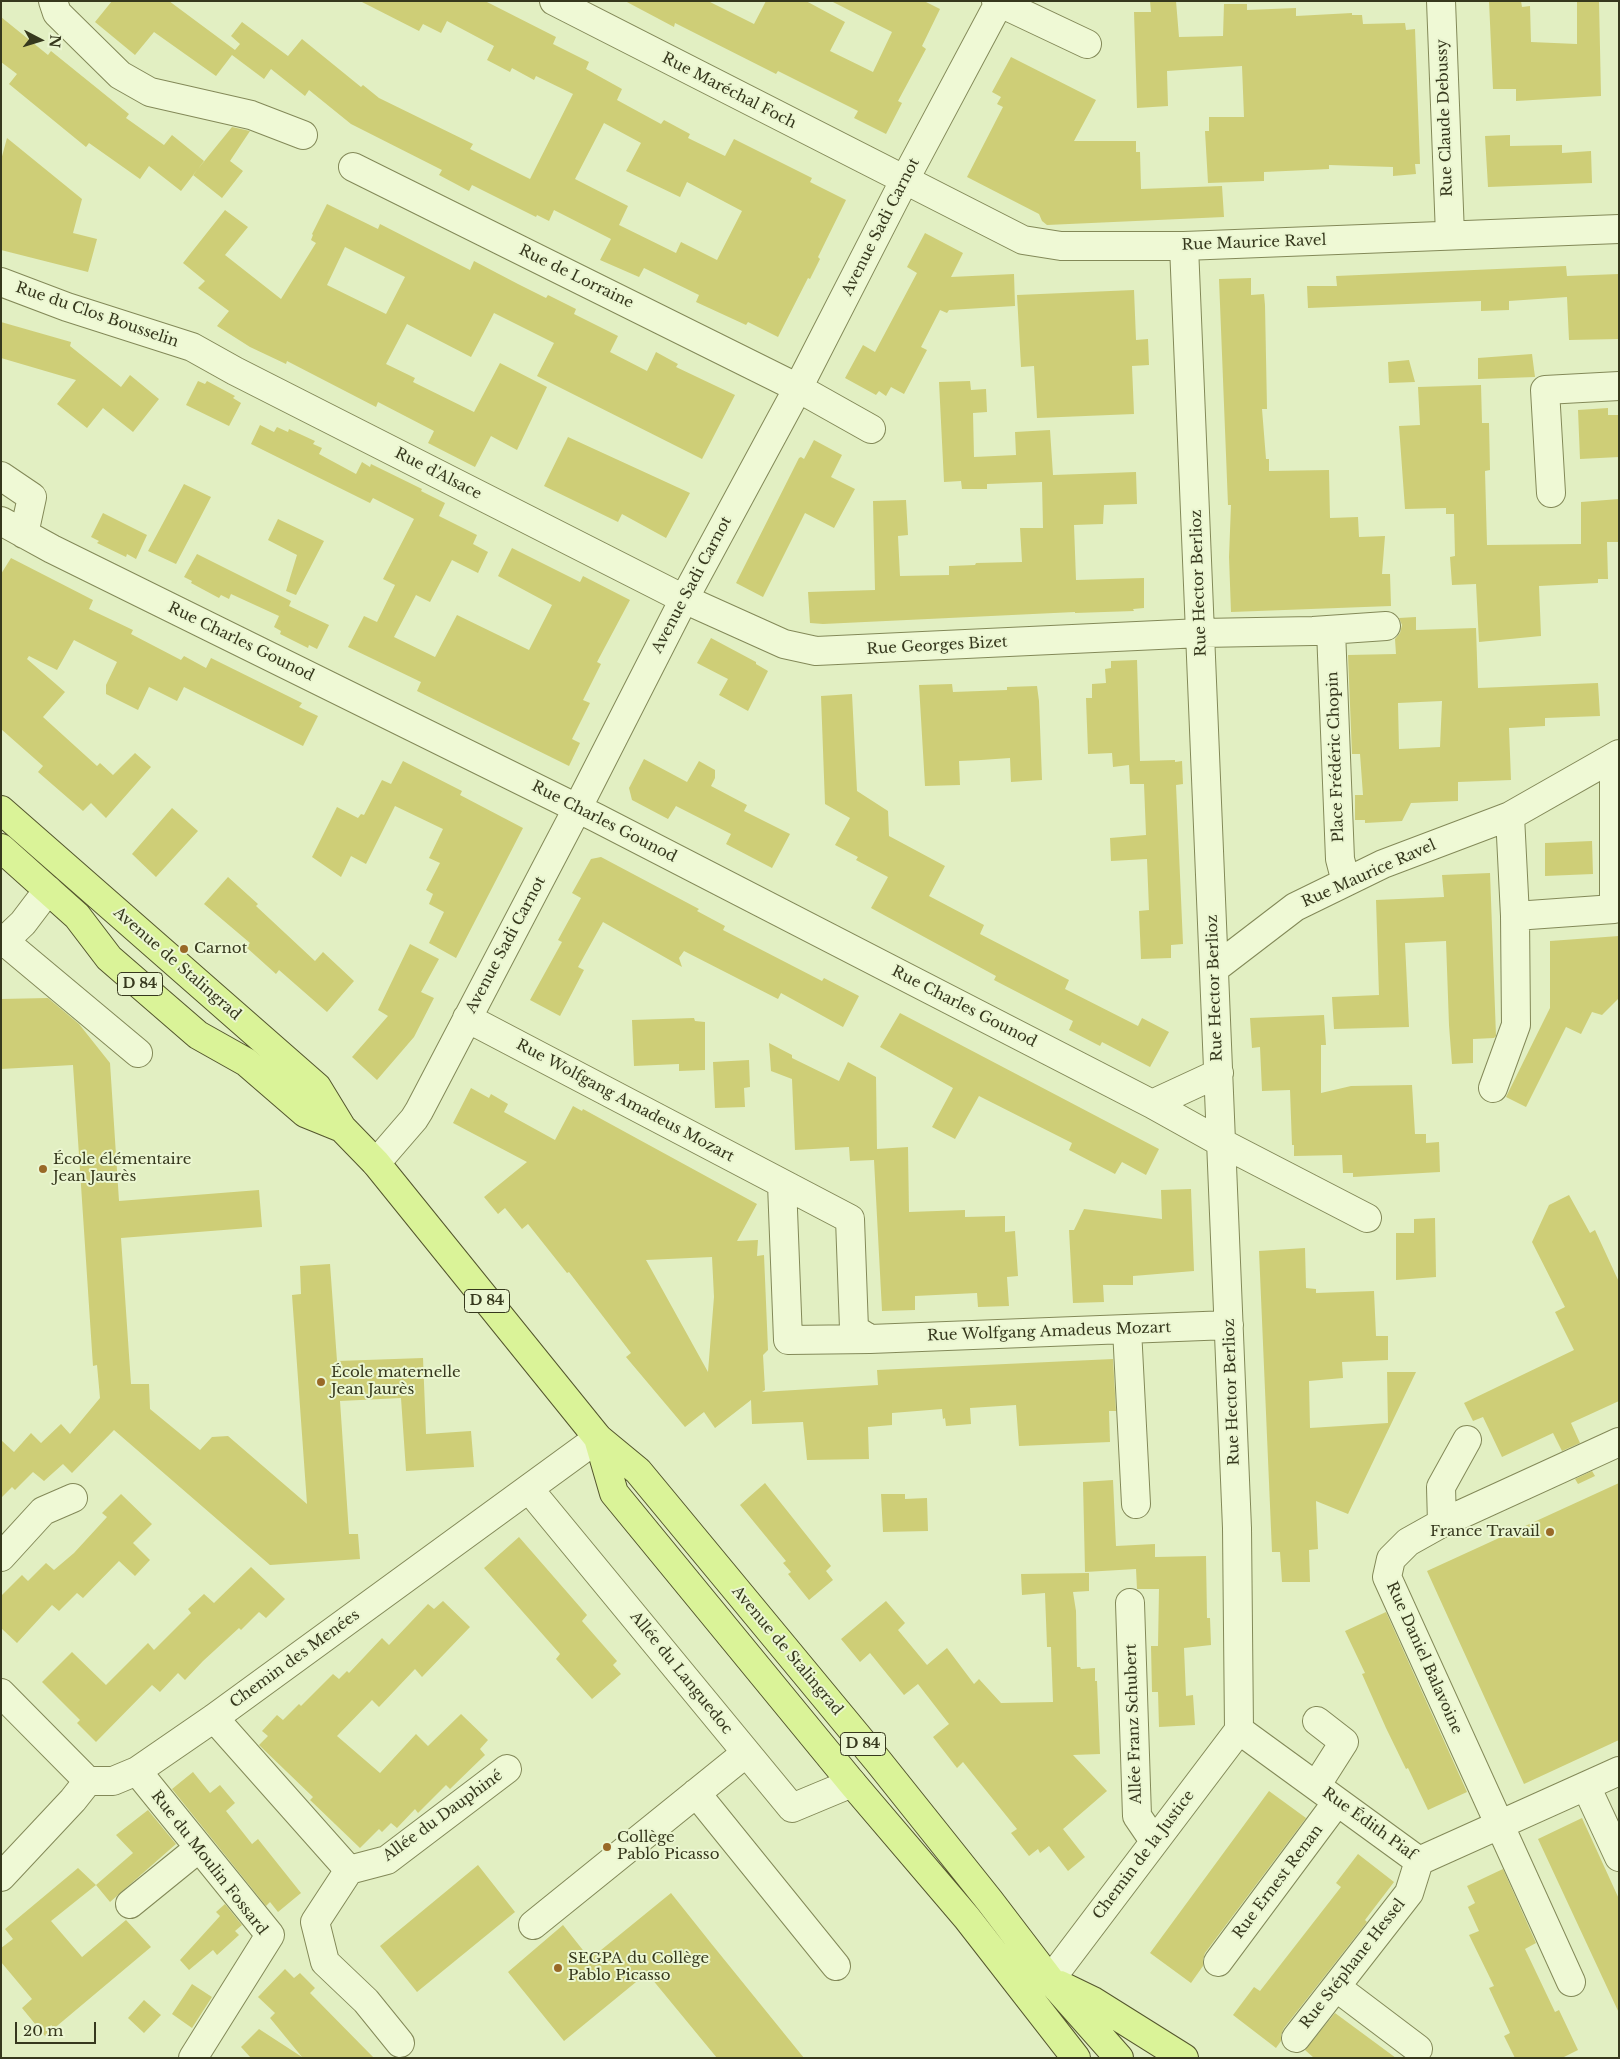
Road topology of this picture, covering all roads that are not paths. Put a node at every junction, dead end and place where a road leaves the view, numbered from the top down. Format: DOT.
graph roads {
  1 [pos="53,1"];
  2 [pos="554,1"];
  3 [pos="1441,1"];
  4 [pos="999,2"];
  5 [pos="1087,44"];
  6 [pos="303,135"];
  7 [pos="353,167"];
  8 [pos="904,181"];
  9 [pos="1619,229"];
  10 [pos="1450,235"];
  11 [pos="1184,246"];
  12 [pos="1,282"];
  13 [pos="192,347"];
  14 [pos="1619,386"];
  15 [pos="798,388"];
  16 [pos="871,429"];
  17 [pos="1,476"];
  18 [pos="1551,493"];
  19 [pos="13,527"];
  20 [pos="684,599"];
  21 [pos="1386,626"];
  22 [pos="1331,630"];
  23 [pos="1201,633"];
  24 [pos="1616,755"];
  25 [pos="577,808"];
  26 [pos="1,810"];
  27 [pos="1510,816"];
  28 [pos="1,848"];
  29 [pos="1346,882"];
  30 [pos="48,890"];
  31 [pos="1515,916"];
  32 [pos="3,942"];
  33 [pos="1214,969"];
  34 [pos="468,1018"];
  35 [pos="138,1054"];
  36 [pos="1219,1073"];
  37 [pos="1493,1088"];
  38 [pos="1152,1104"];
  39 [pos="342,1128"];
  40 [pos="1222,1143"];
  41 [pos="376,1163"];
  42 [pos="782,1184"];
  43 [pos="1367,1218"];
  44 [pos="1229,1325"];
  45 [pos="1127,1329"];
  46 [pos="870,1339"];
  47 [pos="598,1438"];
  48 [pos="1467,1440"];
  49 [pos="1619,1442"];
  50 [pos="529,1488"];
  51 [pos="74,1498"];
  52 [pos="1136,1504"];
  53 [pos="1442,1523"];
  54 [pos="1,1557"];
  55 [pos="1130,1603"];
  56 [pos="1,1693"];
  57 [pos="214,1718"];
  58 [pos="1317,1722"];
  59 [pos="1239,1730"];
  60 [pos="746,1752"];
  61 [pos="508,1769"];
  62 [pos="137,1771"];
  63 [pos="1619,1771"];
  64 [pos="88,1781"];
  65 [pos="852,1783"];
  66 [pos="1586,1786"];
  67 [pos="696,1793"];
  68 [pos="1327,1794"];
  69 [pos="1500,1826"];
  70 [pos="1154,1841"];
  71 [pos="199,1848"];
  72 [pos="1619,1857"];
  73 [pos="1419,1862"];
  74 [pos="349,1870"];
  75 [pos="1,1877"];
  76 [pos="130,1904"];
  77 [pos="533,1925"];
  78 [pos="1218,1962"];
  79 [pos="836,1966"];
  80 [pos="1050,1980"];
  81 [pos="1572,1982"];
  82 [pos="1336,1987"];
  83 [pos="1296,2038"];
  84 [pos="400,2043"];
  85 [pos="1418,2049"];
  86 [pos="193,2058"];
  87 [pos="1076,2058"];
  88 [pos="1119,2058"];
  89 [pos="1184,2058"];
  1 -- 6 [label="street"];
  2 -- 8 [label="street, Rue Maréchal Foch"];
  3 -- 10 [label="street, Rue Claude Debussy"];
  4 -- 5 [label="street"];
  4 -- 8 [label="street, Avenue Sadi Carnot"];
  7 -- 15 [label="street, Rue de Lorraine"];
  8 -- 11 [label="street, Rue Maurice Ravel"];
  8 -- 15 [label="street, Avenue Sadi Carnot"];
  9 -- 10 [label="street, Rue Maurice Ravel"];
  10 -- 11 [label="street, Rue Maurice Ravel"];
  11 -- 23 [label="street, Rue Hector Berlioz"];
  12 -- 13 [label="street, Rue du Clos Bousselin"];
  13 -- 20 [label="street, Rue d'Alsace"];
  14 -- 18 [label="street"];
  15 -- 16 [label="street, Rue de Lorraine"];
  15 -- 20 [label="street, Avenue Sadi Carnot"];
  17 -- 19 [label="street"];
  19 -- 25 [label="street, Rue Charles Gounod"];
  20 -- 23 [label="street, Rue Georges Bizet"];
  20 -- 25 [label="street, Avenue Sadi Carnot"];
  21 -- 22 [label="street"];
  22 -- 23 [label="street"];
  22 -- 29 [label="street, Place Frédéric Chopin"];
  23 -- 33 [label="street, Rue Hector Berlioz"];
  24 -- 27 [label="street, Rue Maurice Ravel"];
  24 -- 31 [label="street, Rue Maurice Ravel"];
  25 -- 34 [label="street, Avenue Sadi Carnot"];
  25 -- 38 [label="street, Rue Charles Gounod"];
  26 -- 39 [label="main road, Avenue de Stalingrad / D 84"];
  27 -- 29 [label="street, Rue Maurice Ravel"];
  27 -- 31 [label="street"];
  28 -- 30 [label="main road, Avenue de Stalingrad / D 84"];
  29 -- 33 [label="street, Rue Maurice Ravel"];
  30 -- 32 [label="street"];
  30 -- 39 [label="main road, Avenue de Stalingrad / D 84"];
  31 -- 37 [label="street"];
  32 -- 35 [label="street"];
  33 -- 36 [label="street, Rue Hector Berlioz"];
  34 -- 41 [label="street, Avenue Sadi Carnot"];
  34 -- 42 [label="street, Rue Wolfgang Amadeus Mozart"];
  36 -- 38 [label="street"];
  36 -- 40 [label="street, Rue Hector Berlioz"];
  38 -- 40 [label="street, Rue Charles Gounod"];
  39 -- 41 [label="main road, Avenue de Stalingrad / D 84"];
  40 -- 43 [label="street, Rue Charles Gounod"];
  40 -- 44 [label="street, Rue Hector Berlioz"];
  41 -- 47 [label="main road, Avenue de Stalingrad / D 84"];
  42 -- 46 [label="street, Rue Wolfgang Amadeus Mozart"];
  42 -- 46 [label="street, Rue Wolfgang Amadeus Mozart"];
  44 -- 45 [label="street, Rue Wolfgang Amadeus Mozart"];
  44 -- 59 [label="street, Rue Hector Berlioz"];
  45 -- 46 [label="street, Rue Wolfgang Amadeus Mozart"];
  45 -- 52 [label="street"];
  47 -- 50 [label="street, Chemin des Menées"];
  47 -- 65 [label="main road, Avenue de Stalingrad / D 84"];
  47 -- 80 [label="main road, Avenue de Stalingrad / D 84"];
  48 -- 53 [label="street"];
  49 -- 53 [label="street, Rue Daniel Balavoine"];
  50 -- 57 [label="street, Chemin des Menées"];
  50 -- 60 [label="street, Allée du Languedoc"];
  51 -- 54 [label="street"];
  53 -- 69 [label="street, Rue Daniel Balavoine"];
  55 -- 70 [label="street, Allée Franz Schubert"];
  56 -- 64 [label="street"];
  57 -- 62 [label="street, Chemin des Menées"];
  57 -- 74 [label="street"];
  58 -- 68 [label="street, Rue Ernest Renan"];
  59 -- 68 [label="street, Rue Édith Piaf"];
  59 -- 70 [label="street, Chemin de la Justice"];
  60 -- 65 [label="street, Allée du Languedoc"];
  60 -- 67 [label="street"];
  61 -- 74 [label="street, Allée du Dauphiné"];
  62 -- 64 [label="street, Chemin des Menées"];
  62 -- 71 [label="street, Rue du Moulin Fossard"];
  63 -- 66 [label="street, Rue Édith Piaf"];
  64 -- 75 [label="street"];
  65 -- 87 [label="main road, Avenue de Stalingrad / D 84"];
  66 -- 69 [label="street, Rue Édith Piaf"];
  66 -- 72 [label="street"];
  67 -- 77 [label="street"];
  67 -- 79 [label="street"];
  68 -- 73 [label="street, Rue Édith Piaf"];
  68 -- 78 [label="street, Rue Ernest Renan"];
  69 -- 73 [label="street, Rue Édith Piaf"];
  69 -- 81 [label="street, Rue Daniel Balavoine"];
  70 -- 80 [label="street, Chemin de la Justice"];
  71 -- 76 [label="street"];
  71 -- 86 [label="street, Rue du Moulin Fossard"];
  73 -- 82 [label="street, Rue Stéphane Hessel"];
  74 -- 84 [label="street"];
  80 -- 88 [label="main road, Avenue de Stalingrad / D 84"];
  80 -- 89 [label="main road"];
  82 -- 83 [label="street, Rue Stéphane Hessel"];
  82 -- 85 [label="street"];
}
